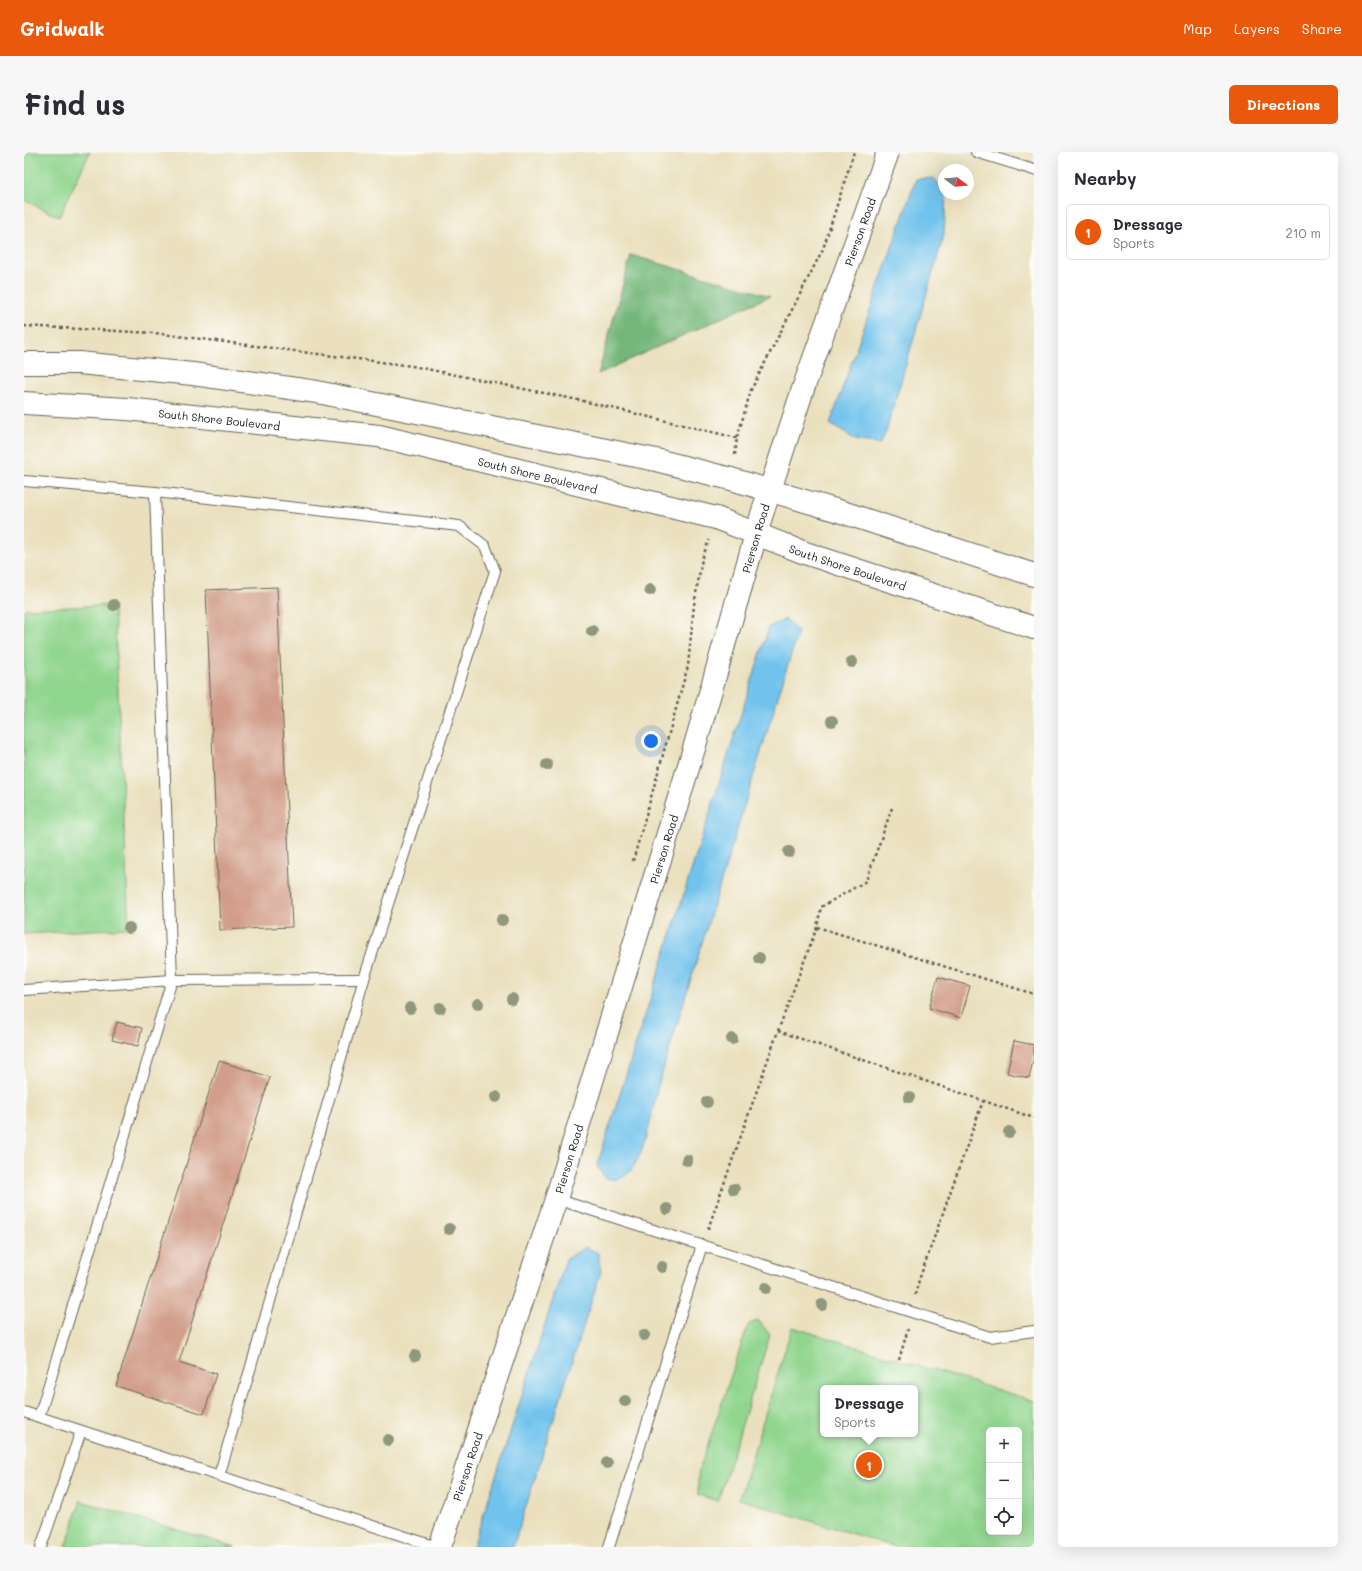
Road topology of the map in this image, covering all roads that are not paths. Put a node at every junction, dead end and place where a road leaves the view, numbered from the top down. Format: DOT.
graph roads {
  1 [pos="888,152"];
  2 [pos="976,152"];
  3 [pos="1034,170"];
  4 [pos="24,363"];
  5 [pos="24,403"];
  6 [pos="24,481"];
  7 [pos="155,492"];
  8 [pos="769,492"];
  9 [pos="756,534"];
  10 [pos="1034,575"];
  11 [pos="1034,628"];
  12 [pos="364,979"];
  13 [pos="172,980"];
  14 [pos="24,990"];
  15 [pos="556,1199"];
  16 [pos="702,1245"];
  17 [pos="1034,1331"];
  18 [pos="24,1412"];
  19 [pos="40,1417"];
  20 [pos="82,1431"];
  21 [pos="218,1476"];
  22 [pos="42,1547"];
  23 [pos="436,1547"];
  24 [pos="440,1547"];
  25 [pos="609,1547"];
  1 -- 8 [label="street, Pierson Road"];
  2 -- 3 [label="lane"];
  4 -- 8 [label="street"];
  5 -- 9 [label="street, South Shore Boulevard"];
  6 -- 7 [label="lane"];
  7 -- 12 [label="lane"];
  7 -- 13 [label="lane"];
  8 -- 9 [label="street, Pierson Road"];
  8 -- 10 [label="street"];
  9 -- 11 [label="street, South Shore Boulevard"];
  9 -- 15 [label="street, Pierson Road"];
  12 -- 13 [label="lane"];
  12 -- 21 [label="lane"];
  13 -- 14 [label="lane"];
  13 -- 19 [label="lane"];
  15 -- 16 [label="lane"];
  15 -- 24 [label="street, Pierson Road"];
  16 -- 17 [label="lane"];
  16 -- 25 [label="lane"];
  18 -- 19 [label="lane"];
  19 -- 20 [label="lane"];
  20 -- 21 [label="lane"];
  20 -- 22 [label="lane"];
  21 -- 23 [label="lane"];
}
